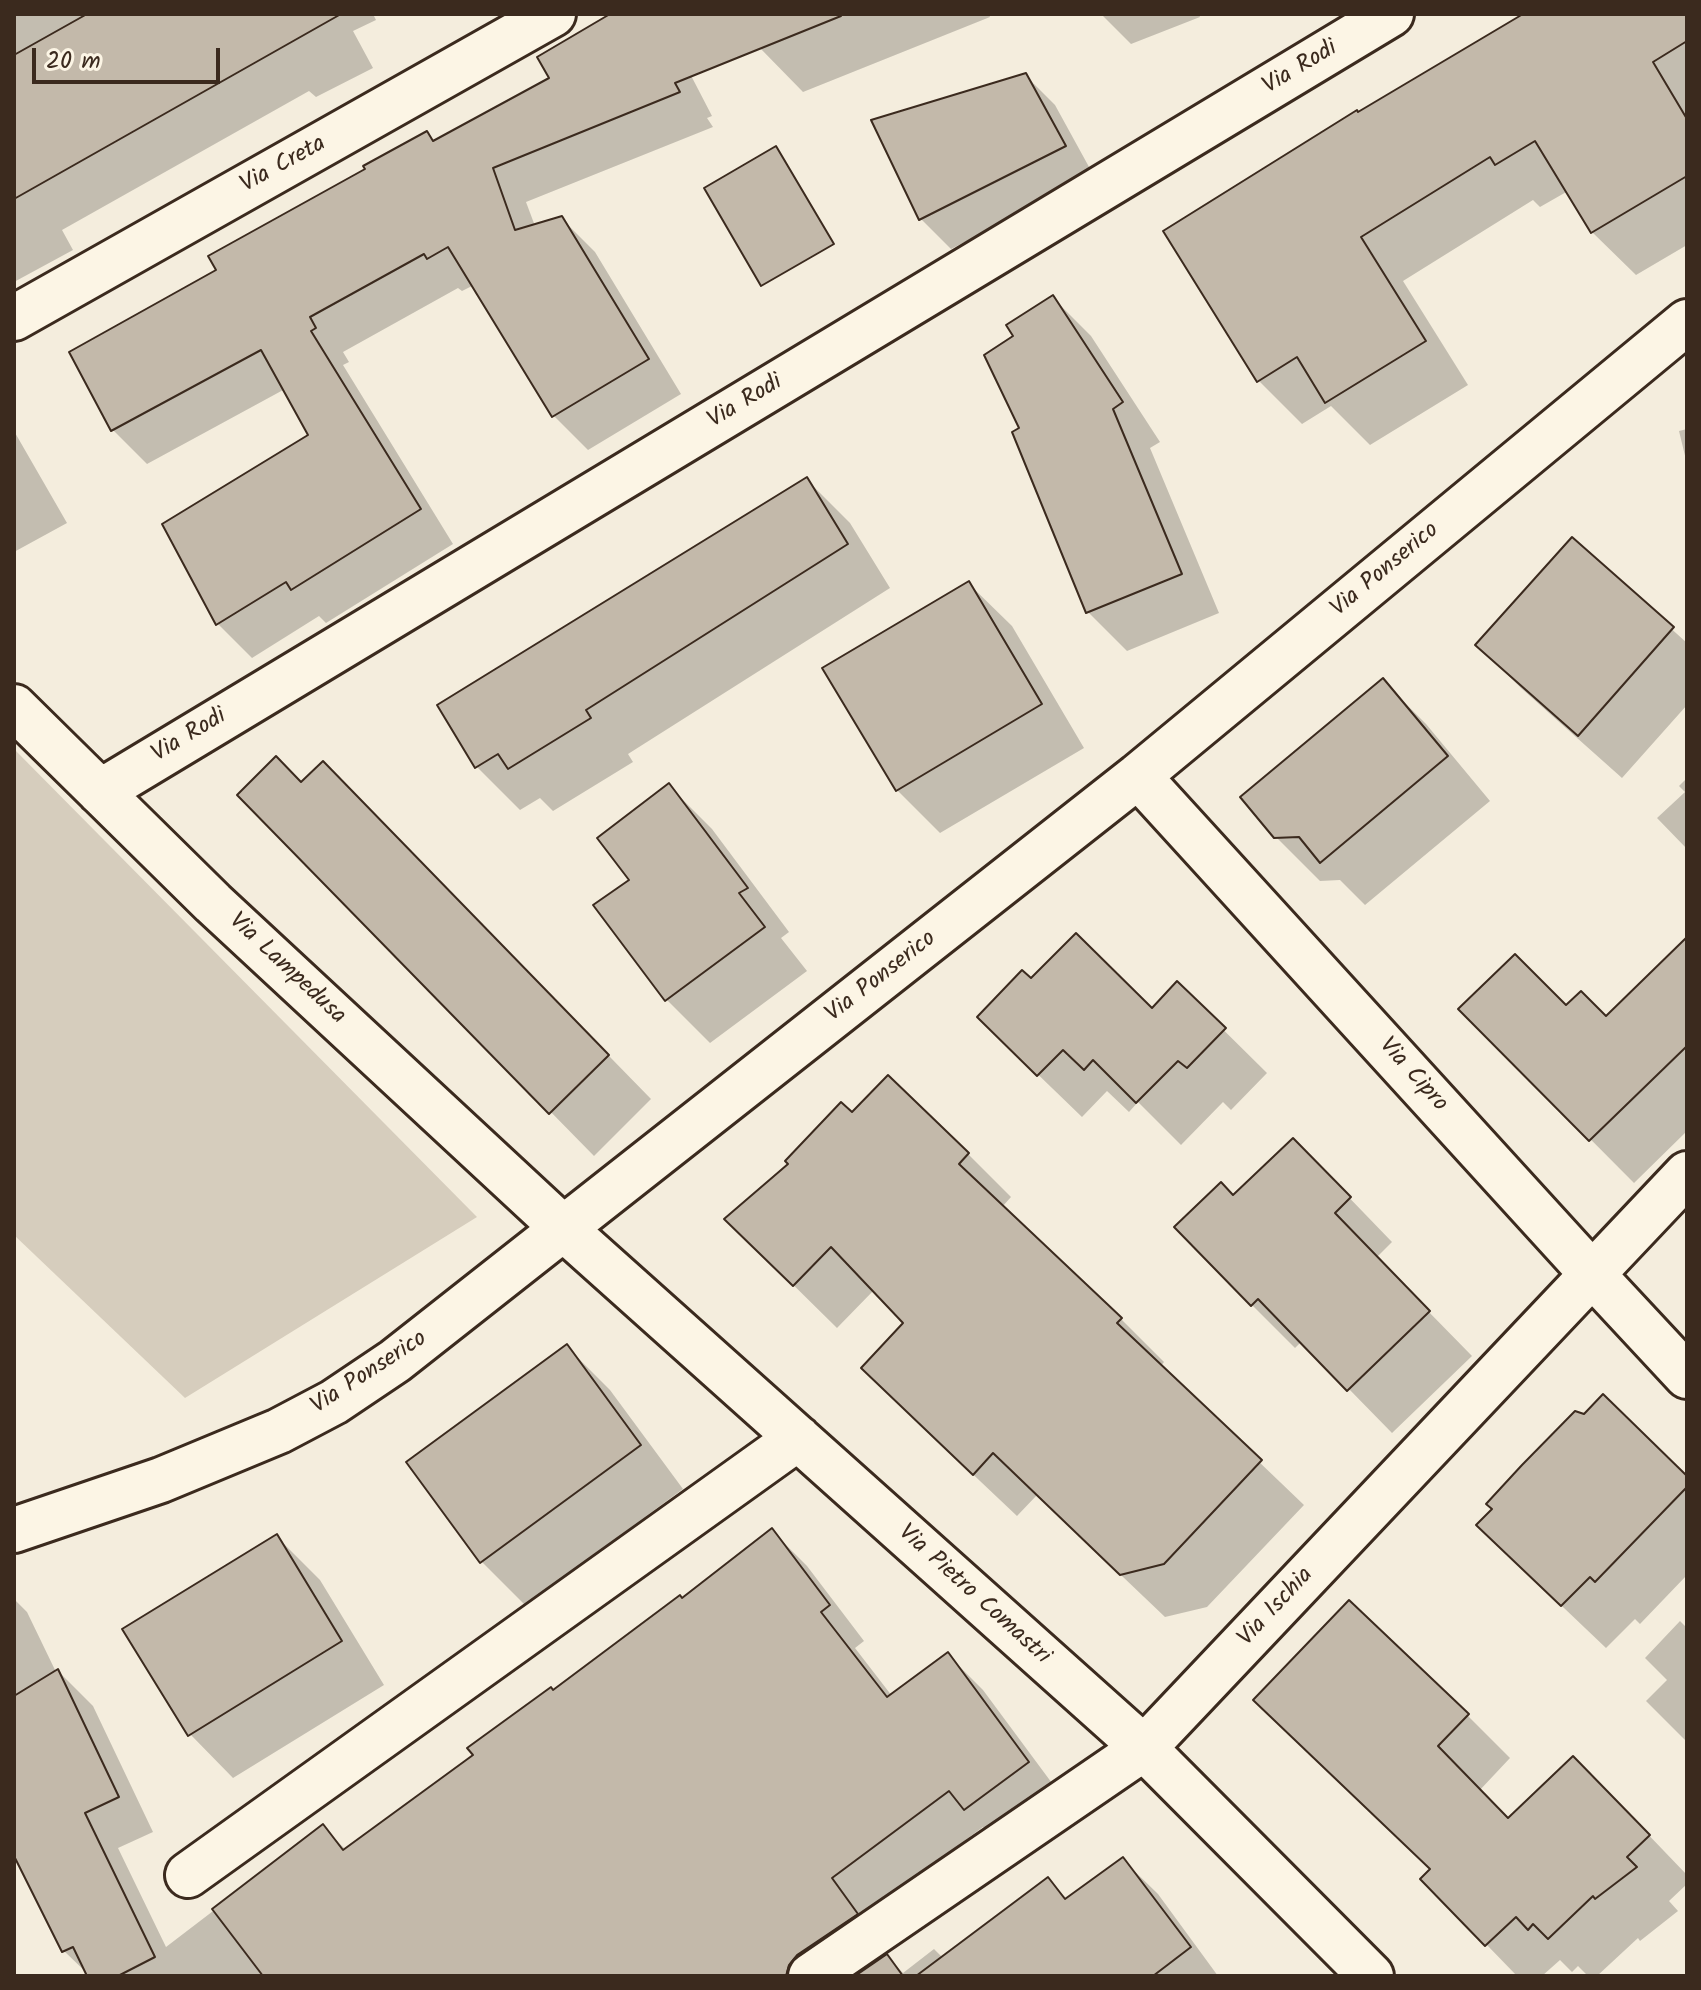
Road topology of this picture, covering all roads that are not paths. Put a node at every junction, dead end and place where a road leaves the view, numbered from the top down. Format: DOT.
graph roads {
  1 [pos="553,14"];
  2 [pos="1391,14"];
  3 [pos="14,318"];
  4 [pos="1687,322"];
  5 [pos="14,707"];
  6 [pos="1138,776"];
  7 [pos="100,792"];
  8 [pos="1687,1174"];
  9 [pos="563,1228"];
  10 [pos="1593,1275"];
  11 [pos="1687,1376"];
  12 [pos="798,1438"];
  13 [pos="14,1530"];
  14 [pos="1144,1748"];
  15 [pos="188,1875"];
  16 [pos="811,1976"];
  17 [pos="1371,1976"];
  1 -- 3 [label="street, Via Creta"];
  2 -- 7 [label="street, Via Rodi"];
  4 -- 6 [label="street, Via Ponserico"];
  5 -- 7 [label="street, Via Lampedusa"];
  6 -- 9 [label="street, Via Ponserico"];
  6 -- 10 [label="street, Via Cipro"];
  7 -- 9 [label="street, Via Lampedusa"];
  8 -- 10 [label="street, Via Ischia"];
  9 -- 12 [label="street, Via Pietro Comastri"];
  9 -- 13 [label="street, Via Ponserico"];
  10 -- 11 [label="street, Via Cipro"];
  10 -- 14 [label="street, Via Ischia"];
  12 -- 14 [label="street, Via Pietro Comastri"];
  12 -- 15 [label="street"];
  14 -- 16 [label="street, Via Ischia"];
  14 -- 17 [label="street, Via Pietro Comastri"];
}
